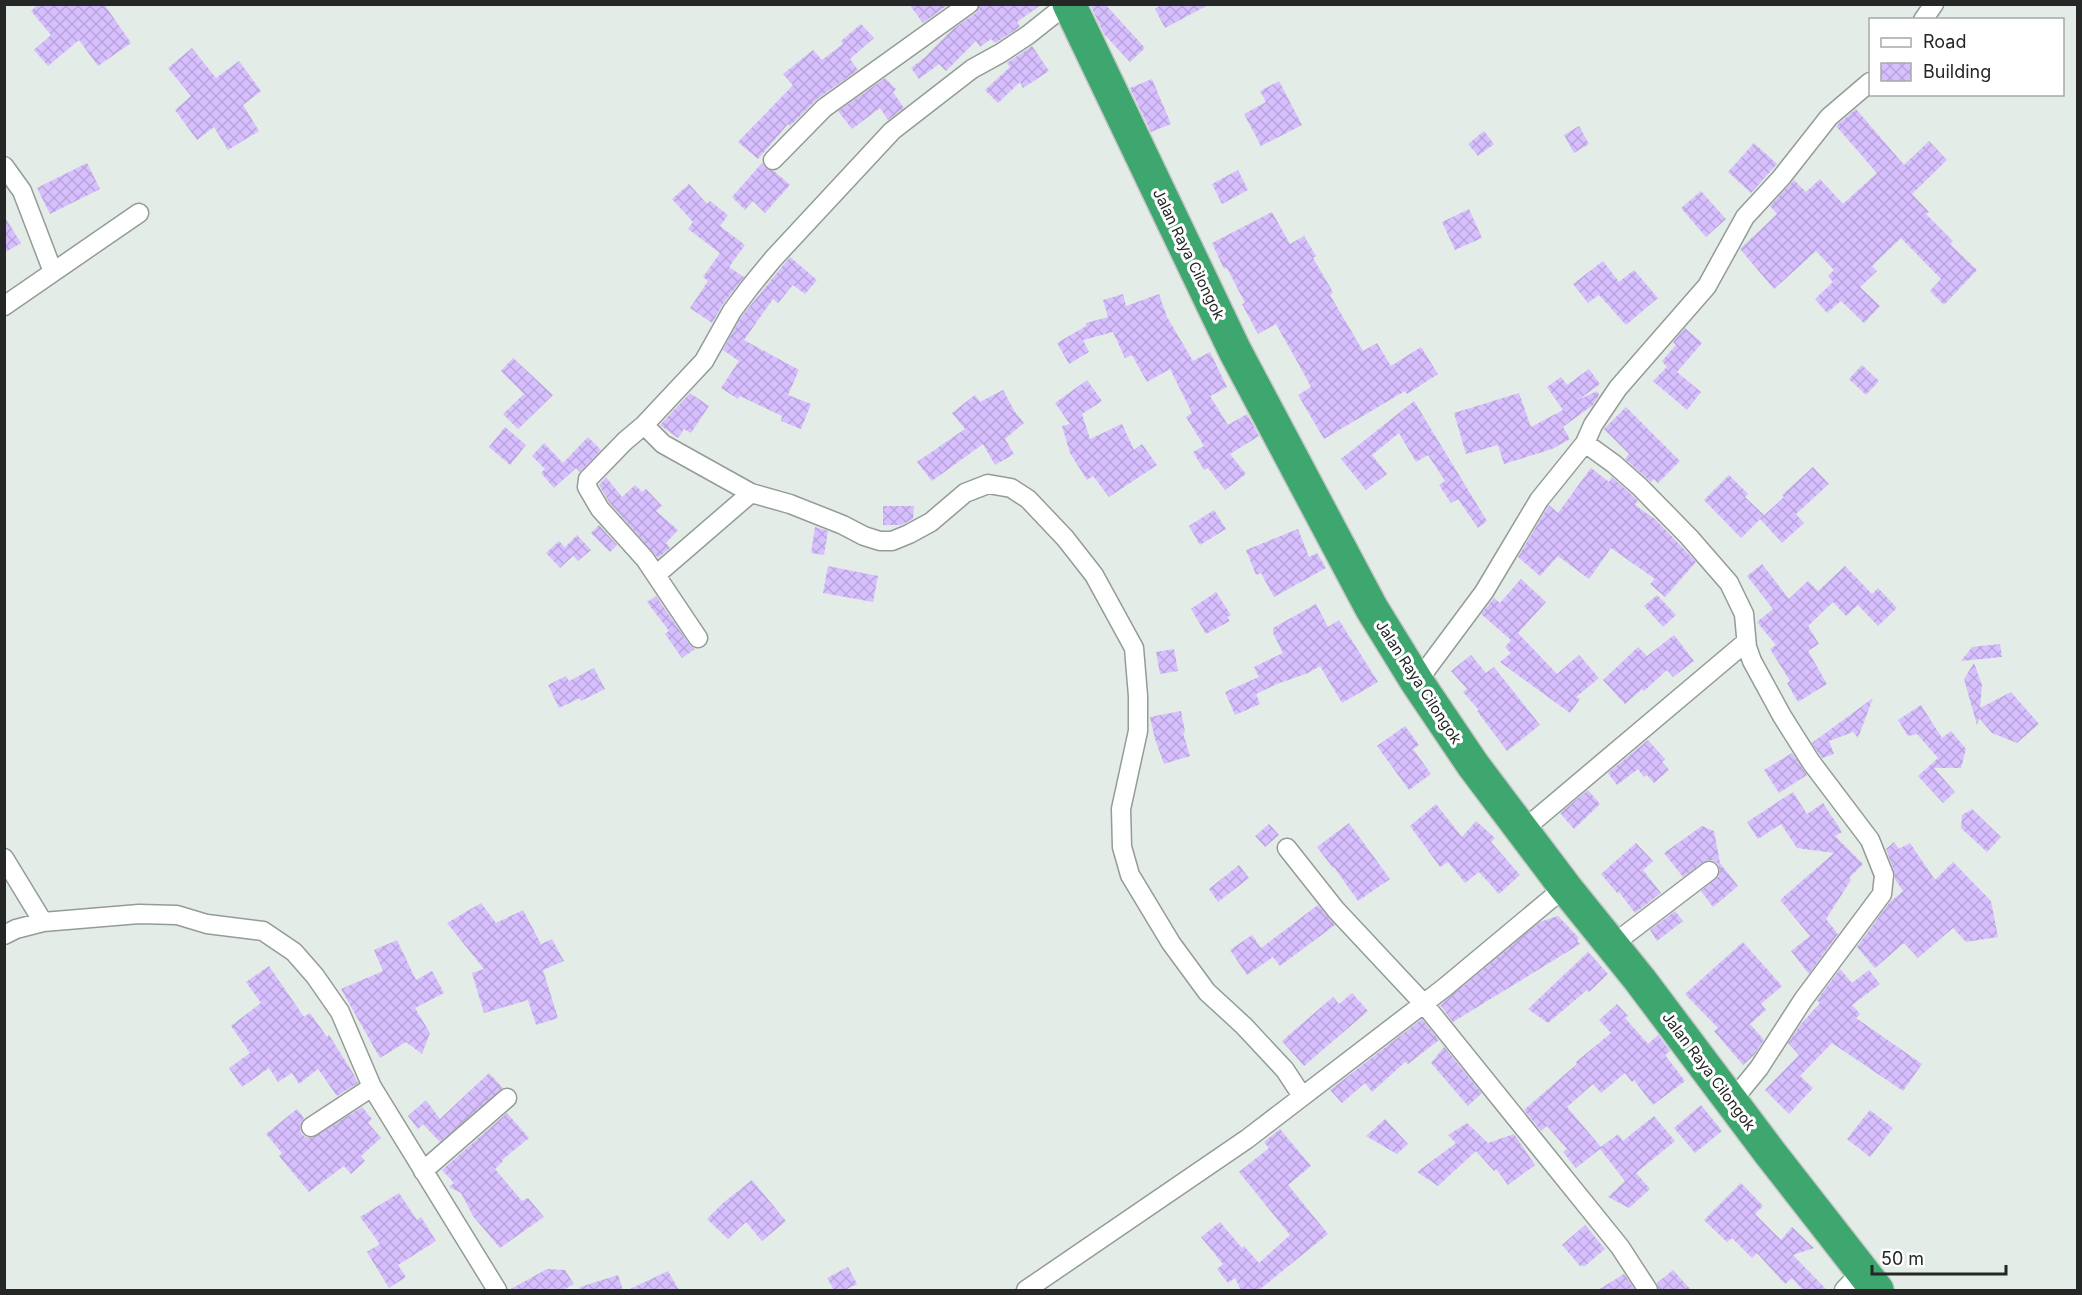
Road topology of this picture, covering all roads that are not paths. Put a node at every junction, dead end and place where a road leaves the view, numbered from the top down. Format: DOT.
graph roads {
  1 [pos="969,4"];
  2 [pos="1068,4"];
  3 [pos="1934,4"];
  4 [pos="1924,18"];
  5 [pos="1869,82"];
  6 [pos="772,160"];
  7 [pos="4,166"];
  8 [pos="139,213"];
  9 [pos="54,272"];
  10 [pos="4,306"];
  11 [pos="644,425"];
  12 [pos="1585,443"];
  13 [pos="751,493"];
  14 [pos="656,575"];
  15 [pos="698,638"];
  16 [pos="1746,642"];
  17 [pos="1417,682"];
  18 [pos="1522,830"];
  19 [pos="1287,848"];
  20 [pos="4,858"];
  21 [pos="1709,871"];
  22 [pos="1564,887"];
  23 [pos="43,922"];
  24 [pos="4,935"];
  25 [pos="1611,945"];
  26 [pos="1424,1004"];
  27 [pos="372,1088"];
  28 [pos="1302,1096"];
  29 [pos="507,1098"];
  30 [pos="1732,1101"];
  31 [pos="311,1127"];
  32 [pos="423,1171"];
  33 [pos="1861,1284"];
  34 [pos="497,1290"];
  35 [pos="1026,1290"];
  36 [pos="1648,1290"];
  1 -- 6 [label="street"];
  2 -- 11 [label="street"];
  2 -- 17 [label="highway, Jalan Raya Cilongok"];
  3 -- 4 [label="street"];
  5 -- 12 [label="street"];
  7 -- 9 [label="street"];
  8 -- 9 [label="street"];
  9 -- 10 [label="street"];
  11 -- 13 [label="street"];
  11 -- 14 [label="street"];
  12 -- 16 [label="street"];
  12 -- 17 [label="street"];
  13 -- 14 [label="street"];
  13 -- 28 [label="street"];
  14 -- 15 [label="street"];
  16 -- 18 [label="street"];
  16 -- 30 [label="street"];
  17 -- 18 [label="highway, Jalan Raya Cilongok"];
  18 -- 22 [label="highway, Jalan Raya Cilongok"];
  19 -- 26 [label="street"];
  20 -- 23 [label="street"];
  21 -- 25 [label="street"];
  22 -- 25 [label="highway, Jalan Raya Cilongok"];
  22 -- 26 [label="street"];
  23 -- 24 [label="street"];
  23 -- 27 [label="street"];
  25 -- 30 [label="highway, Jalan Raya Cilongok"];
  26 -- 28 [label="street"];
  26 -- 36 [label="street"];
  27 -- 31 [label="street"];
  27 -- 32 [label="street"];
  28 -- 35 [label="street"];
  29 -- 32 [label="street"];
  30 -- 33 [label="highway, Jalan Raya Cilongok"];
  32 -- 34 [label="street"];
}
